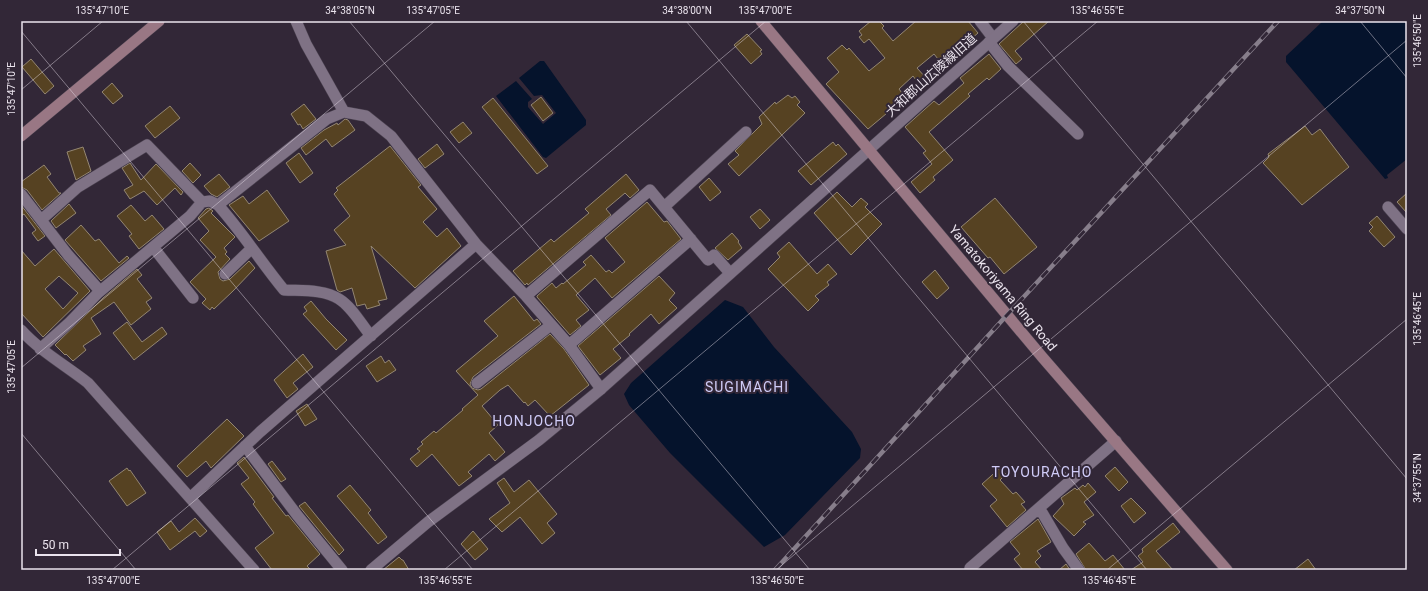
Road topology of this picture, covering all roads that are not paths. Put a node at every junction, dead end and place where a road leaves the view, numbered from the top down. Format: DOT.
graph roads {
  1 [pos="159,21"];
  2 [pos="296,21"];
  3 [pos="761,21"];
  4 [pos="980,21"];
  5 [pos="1013,21"];
  6 [pos="991,40"];
  7 [pos="344,112"];
  8 [pos="746,132"];
  9 [pos="1078,134"];
  10 [pos="21,136"];
  11 [pos="868,150"];
  12 [pos="21,194"];
  13 [pos="202,202"];
  14 [pos="218,205"];
  15 [pos="664,207"];
  16 [pos="1388,207"];
  17 [pos="41,220"];
  18 [pos="1407,229"];
  19 [pos="691,239"];
  20 [pos="476,244"];
  21 [pos="153,247"];
  22 [pos="252,248"];
  23 [pos="730,273"];
  24 [pos="225,274"];
  25 [pos="100,291"];
  26 [pos="526,296"];
  27 [pos="193,298"];
  28 [pos="552,325"];
  29 [pos="21,330"];
  30 [pos="371,336"];
  31 [pos="569,345"];
  32 [pos="40,349"];
  33 [pos="477,383"];
  34 [pos="601,389"];
  35 [pos="1116,441"];
  36 [pos="245,446"];
  37 [pos="190,498"];
  38 [pos="1040,509"];
  39 [pos="970,568"];
  40 [pos="254,570"];
  41 [pos="342,570"];
  42 [pos="371,570"];
  43 [pos="1079,570"];
  44 [pos="1227,570"];
  1 -- 10 [label="main road"];
  2 -- 7 [label="street"];
  3 -- 11 [label="main road, Yamatokoriyama Ring Road"];
  4 -- 6 [label="street"];
  5 -- 6 [label="street, 大和郡山広陵線旧道"];
  6 -- 9 [label="street"];
  6 -- 11 [label="street, 大和郡山広陵線旧道"];
  7 -- 14 [label="street"];
  7 -- 20 [label="street"];
  8 -- 15 [label="street"];
  11 -- 23 [label="street, 大和郡山広陵線旧道"];
  11 -- 35 [label="main road, Yamatokoriyama Ring Road"];
  12 -- 17 [label="street"];
  13 -- 14 [label="street"];
  13 -- 17 [label="street"];
  13 -- 21 [label="street"];
  14 -- 22 [label="street"];
  15 -- 19 [label="street"];
  15 -- 26 [label="street"];
  16 -- 18 [label="street"];
  17 -- 25 [label="street"];
  19 -- 23 [label="street"];
  19 -- 31 [label="street"];
  20 -- 26 [label="street"];
  20 -- 30 [label="street"];
  21 -- 25 [label="street"];
  21 -- 27 [label="street"];
  22 -- 24 [label="street"];
  22 -- 30 [label="street"];
  23 -- 34 [label="street, 大和郡山広陵線旧道"];
  25 -- 32 [label="street"];
  26 -- 28 [label="street"];
  28 -- 31 [label="street"];
  28 -- 33 [label="street"];
  29 -- 32 [label="street"];
  30 -- 36 [label="street"];
  31 -- 34 [label="street"];
  32 -- 37 [label="street"];
  34 -- 42 [label="street, 大和郡山広陵線旧道"];
  35 -- 38 [label="street"];
  35 -- 44 [label="main road, Yamatokoriyama Ring Road"];
  36 -- 37 [label="street"];
  36 -- 41 [label="street"];
  37 -- 40 [label="street"];
  38 -- 39 [label="street"];
  38 -- 43 [label="street"];
}
